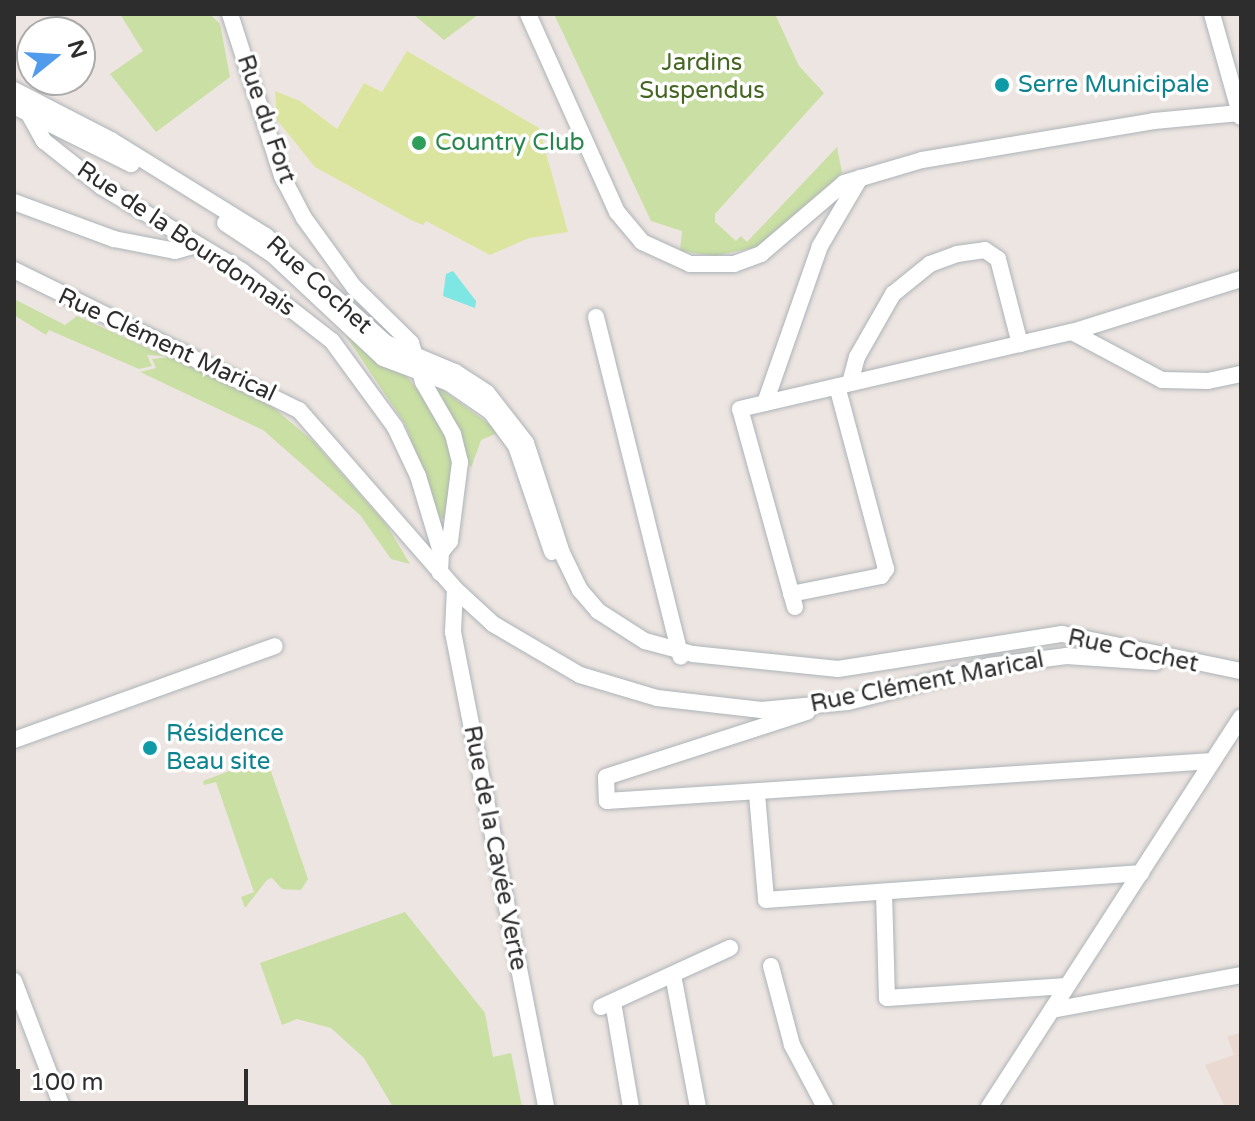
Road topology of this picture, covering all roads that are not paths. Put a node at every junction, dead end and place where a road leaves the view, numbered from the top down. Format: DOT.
graph roads {
  1 [pos="230,14"];
  2 [pos="528,14"];
  3 [pos="1212,14"];
  4 [pos="1236,66"];
  5 [pos="14,90"];
  6 [pos="14,106"];
  7 [pos="34,111"];
  8 [pos="1240,115"];
  9 [pos="860,178"];
  10 [pos="14,202"];
  11 [pos="196,245"];
  12 [pos="14,270"];
  13 [pos="1241,279"];
  14 [pos="596,317"];
  15 [pos="1072,332"];
  16 [pos="1020,344"];
  17 [pos="417,363"];
  18 [pos="1237,375"];
  19 [pos="843,384"];
  20 [pos="765,403"];
  21 [pos="441,552"];
  22 [pos="440,573"];
  23 [pos="455,589"];
  24 [pos="275,646"];
  25 [pos="684,653"];
  26 [pos="1190,663"];
  27 [pos="1241,671"];
  28 [pos="826,705"];
  29 [pos="1241,717"];
  30 [pos="14,740"];
  31 [pos="1213,761"];
  32 [pos="757,794"];
  33 [pos="1141,873"];
  34 [pos="884,892"];
  35 [pos="730,948"];
  36 [pos="771,966"];
  37 [pos="673,975"];
  38 [pos="1241,975"];
  39 [pos="14,981"];
  40 [pos="1067,986"];
  41 [pos="1052,1010"];
  42 [pos="62,1107"];
  43 [pos="546,1107"];
  44 [pos="631,1107"];
  45 [pos="698,1107"];
  46 [pos="825,1107"];
  47 [pos="989,1107"];
  1 -- 17 [label="street, Rue du Fort"];
  2 -- 9 [label="street"];
  3 -- 4 [label="street"];
  4 -- 8 [label="street"];
  5 -- 7 [label="street, Rue Cochet"];
  6 -- 7 [label="street, Rue Cochet"];
  7 -- 11 [label="street, Rue de la Bourdonnais"];
  7 -- 17 [label="street, Rue Cochet"];
  8 -- 9 [label="street"];
  9 -- 20 [label="street"];
  10 -- 11 [label="street"];
  11 -- 21 [label="street, Rue de la Bourdonnais"];
  12 -- 22 [label="street, Rue Clément Marical"];
  13 -- 15 [label="street"];
  14 -- 25 [label="street"];
  15 -- 16 [label="street"];
  15 -- 18 [label="street"];
  16 -- 19 [label="street"];
  16 -- 19 [label="street"];
  17 -- 21 [label="street, Rue du Fort"];
  17 -- 25 [label="street, Rue Cochet"];
  19 -- 20 [label="street"];
  19 -- 20 [label="street"];
  21 -- 22 [label="street, Rue de la Bourdonnais"];
  22 -- 23 [label="street"];
  23 -- 28 [label="street, Rue Clément Marical"];
  23 -- 43 [label="street, Rue de la Cavée Verte"];
  24 -- 30 [label="street"];
  25 -- 26 [label="street, Rue Cochet"];
  26 -- 27 [label="street, Rue Cochet"];
  26 -- 28 [label="street, Rue Clément Marical"];
  28 -- 32 [label="street"];
  29 -- 31 [label="street"];
  31 -- 32 [label="street"];
  31 -- 33 [label="street"];
  32 -- 34 [label="street"];
  33 -- 34 [label="street"];
  33 -- 40 [label="street"];
  34 -- 40 [label="street"];
  35 -- 37 [label="street"];
  36 -- 46 [label="street"];
  37 -- 44 [label="street"];
  37 -- 45 [label="street"];
  38 -- 41 [label="street"];
  39 -- 42 [label="street"];
  40 -- 41 [label="street"];
  41 -- 47 [label="street"];
}
